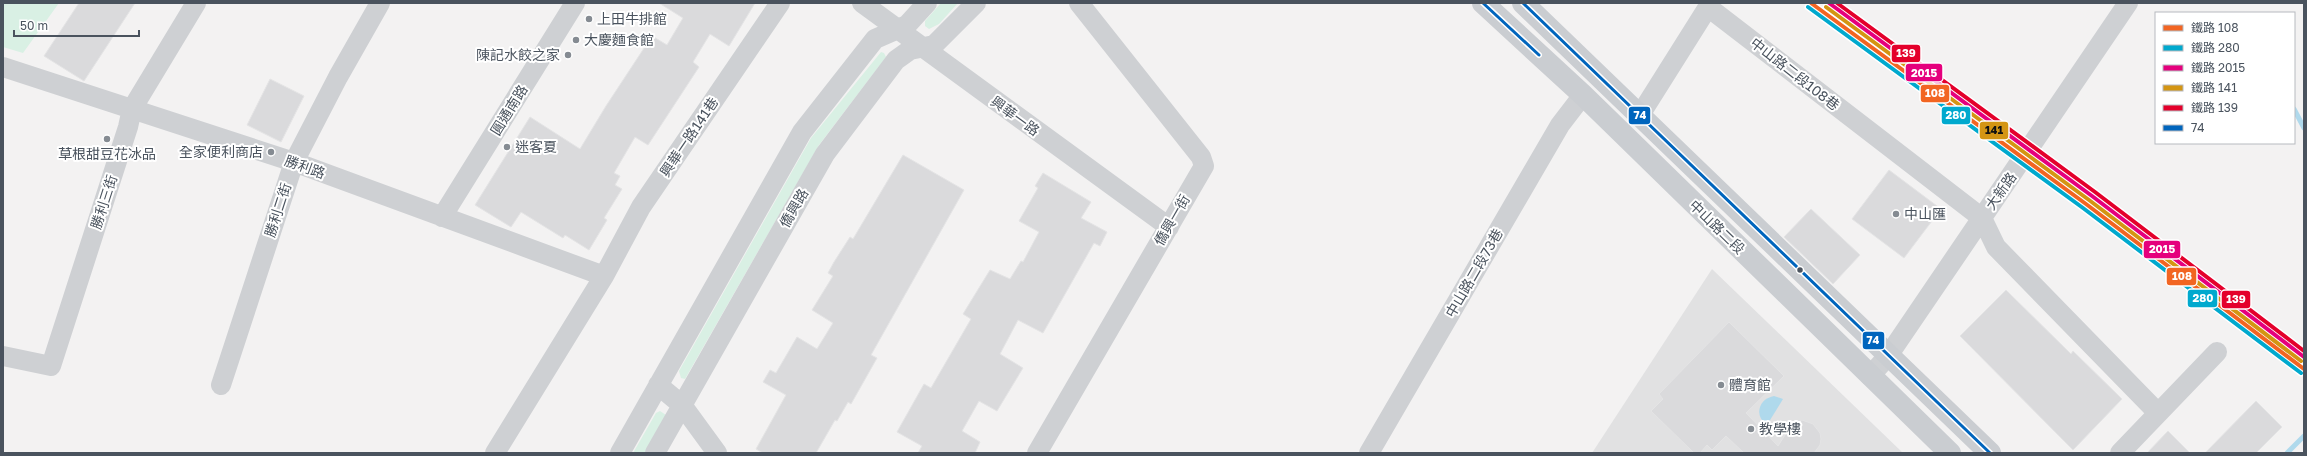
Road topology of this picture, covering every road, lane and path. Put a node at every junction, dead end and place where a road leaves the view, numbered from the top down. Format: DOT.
graph roads {
  1 [pos="196,3"];
  2 [pos="380,3"];
  3 [pos="576,3"];
  4 [pos="780,3"];
  5 [pos="862,3"];
  6 [pos="927,3"];
  7 [pos="976,3"];
  8 [pos="1079,3"];
  9 [pos="1483,3"];
  10 [pos="1522,3"];
  11 [pos="2128,3"];
  12 [pos="898,29"];
  13 [pos="922,47"];
  14 [pos="3,67"];
  15 [pos="1583,95"];
  16 [pos="132,109"];
  17 [pos="1640,115"];
  18 [pos="294,162"];
  19 [pos="442,217"];
  20 [pos="1982,218"];
  21 [pos="1169,227"];
  22 [pos="604,276"];
  23 [pos="2217,352"];
  24 [pos="3,356"];
  25 [pos="1888,356"];
  26 [pos="1870,376"];
  27 [pos="221,385"];
  28 [pos="658,385"];
  29 [pos="682,406"];
  30 [pos="2158,413"];
  31 [pos="495,453"];
  32 [pos="620,453"];
  33 [pos="655,453"];
  34 [pos="717,453"];
  35 [pos="1037,453"];
  36 [pos="1369,453"];
  37 [pos="1950,453"];
  38 [pos="1990,453"];
  39 [pos="2120,453"];
  1 -- 16 [label="street, 勝利三街"];
  2 -- 18 [label="street, 勝利二街"];
  3 -- 19 [label="street, 圓通南路"];
  4 -- 22 [label="street, 興華一路141巷"];
  5 -- 12 [label="street, 興華一路"];
  6 -- 12 [label="street"];
  7 -- 13 [label="street, 僑興路"];
  8 -- 21 [label="street, 僑興一街"];
  9 -- 15 [label="main road, 中山路二段"];
  10 -- 17 [label="main road, 中山路二段"];
  11 -- 20 [label="street, 大新路"];
  12 -- 13 [label="street, 興華一路"];
  12 -- 28 [label="street"];
  13 -- 21 [label="street, 興華一路"];
  13 -- 29 [label="street, 僑興路"];
  14 -- 16 [label="street, 勝利路"];
  15 -- 26 [label="main road, 中山路二段"];
  15 -- 36 [label="street, 中山路二段73巷"];
  16 -- 18 [label="street, 勝利路"];
  16 -- 24 [label="street, 勝利三街"];
  17 -- 20 [label="street, 中山路二段108巷"];
  17 -- 25 [label="main road, 中山路二段"];
  18 -- 19 [label="street, 勝利路"];
  18 -- 27 [label="street, 勝利二街"];
  19 -- 22 [label="street, 勝利路"];
  20 -- 25 [label="street, 大新路"];
  20 -- 30 [label="street"];
  21 -- 35 [label="street, 僑興一街"];
  22 -- 31 [label="street, 興華一路141巷"];
  23 -- 30 [label="street"];
  25 -- 26 [label="street, 大新路"];
  25 -- 38 [label="main road, 中山路二段"];
  26 -- 37 [label="main road, 中山路二段"];
  28 -- 29 [label="street"];
  28 -- 32 [label="street"];
  29 -- 33 [label="street, 僑興路"];
  29 -- 34 [label="street"];
  30 -- 39 [label="street"];
}
